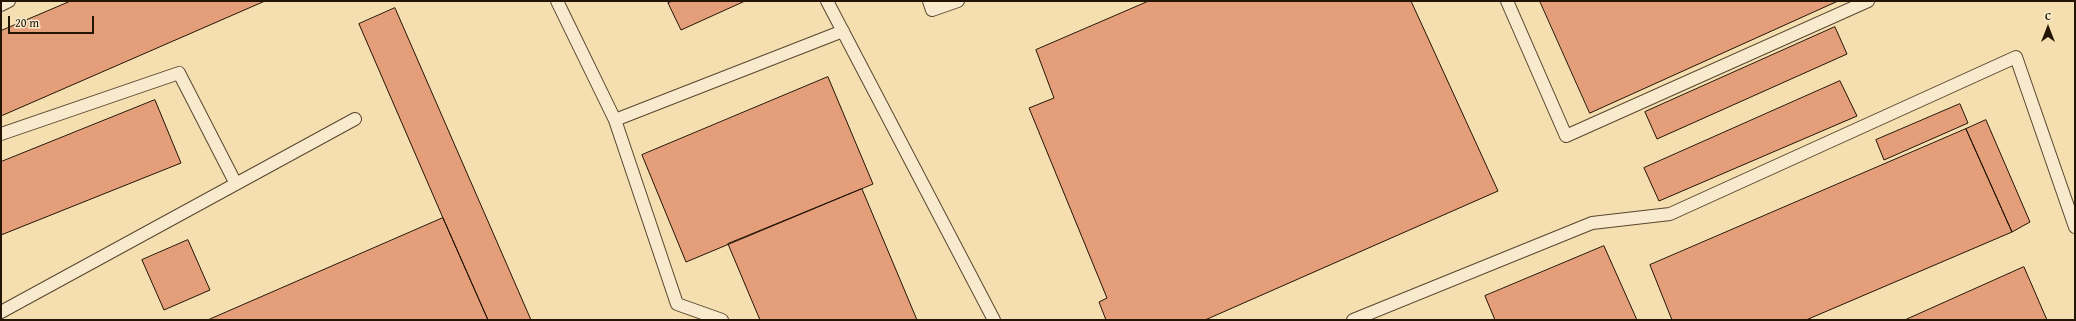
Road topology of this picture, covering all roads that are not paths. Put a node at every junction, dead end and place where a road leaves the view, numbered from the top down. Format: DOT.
graph roads {
  1 [pos="9,1"];
  2 [pos="556,1"];
  3 [pos="827,1"];
  4 [pos="929,1"];
  5 [pos="958,1"];
  6 [pos="1507,1"];
  7 [pos="1868,1"];
  8 [pos="1,5"];
  9 [pos="843,32"];
  10 [pos="355,119"];
  11 [pos="615,120"];
  12 [pos="1,134"];
  13 [pos="236,184"];
  14 [pos="2075,227"];
  15 [pos="1,312"];
  16 [pos="722,320"];
  17 [pos="994,320"];
  18 [pos="1353,320"];
  1 -- 8 [label="lane"];
  2 -- 11 [label="lane"];
  3 -- 9 [label="lane"];
  4 -- 5 [label="lane"];
  6 -- 7 [label="lane"];
  9 -- 11 [label="lane"];
  9 -- 17 [label="lane"];
  10 -- 13 [label="lane"];
  11 -- 16 [label="lane"];
  12 -- 13 [label="lane"];
  13 -- 15 [label="lane"];
  14 -- 18 [label="lane"];
}
